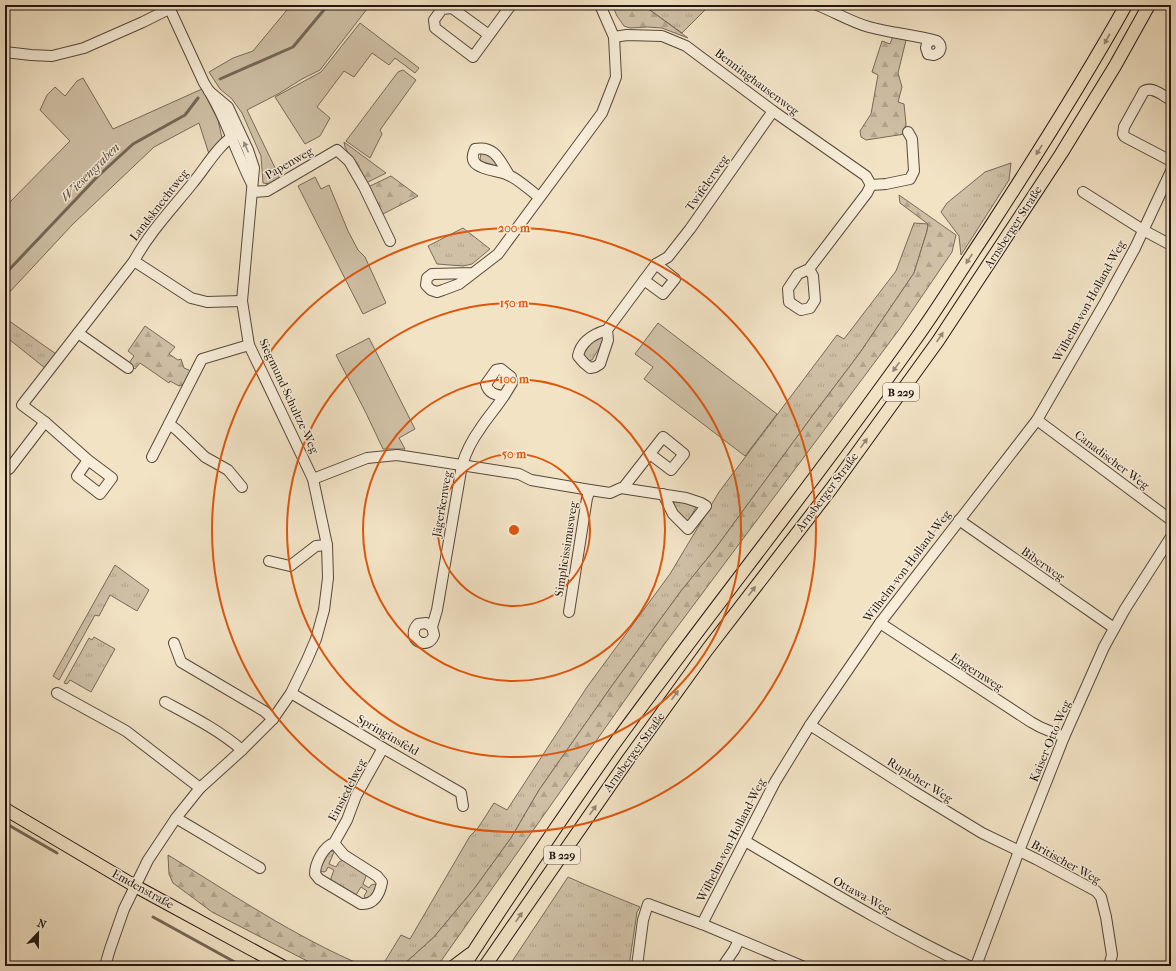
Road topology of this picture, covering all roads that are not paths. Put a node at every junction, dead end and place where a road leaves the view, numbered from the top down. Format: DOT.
graph roads {
  1 [pos="511,5"];
  2 [pos="600,5"];
  3 [pos="818,5"];
  4 [pos="1126,5"];
  5 [pos="1149,5"];
  6 [pos="168,7"];
  7 [pos="833,8"];
  8 [pos="489,35"];
  9 [pos="614,37"];
  10 [pos="932,40"];
  11 [pos="5,52"];
  12 [pos="1171,100"];
  13 [pos="773,111"];
  14 [pos="908,132"];
  15 [pos="235,134"];
  16 [pos="1171,161"];
  17 [pos="1171,171"];
  18 [pos="509,175"];
  19 [pos="871,185"];
  20 [pos="252,188"];
  21 [pos="1083,192"];
  22 [pos="539,197"];
  23 [pos="1143,230"];
  24 [pos="390,241"];
  25 [pos="1171,245"];
  26 [pos="134,261"];
  27 [pos="656,264"];
  28 [pos="809,269"];
  29 [pos="473,273"];
  30 [pos="644,280"];
  31 [pos="242,301"];
  32 [pos="607,330"];
  33 [pos="78,333"];
  34 [pos="249,346"];
  35 [pos="128,368"];
  36 [pos="504,396"];
  37 [pos="1036,420"];
  38 [pos="45,422"];
  39 [pos="168,424"];
  40 [pos="650,454"];
  41 [pos="152,457"];
  42 [pos="88,460"];
  43 [pos="462,465"];
  44 [pos="9,469"];
  45 [pos="313,479"];
  46 [pos="242,487"];
  47 [pos="623,488"];
  48 [pos="590,490"];
  49 [pos="663,494"];
  50 [pos="1171,506"];
  51 [pos="1168,518"];
  52 [pos="958,520"];
  53 [pos="1171,537"];
  54 [pos="327,545"];
  55 [pos="269,561"];
  56 [pos="569,612"];
  57 [pos="880,623"];
  58 [pos="432,627"];
  59 [pos="1114,628"];
  60 [pos="174,643"];
  61 [pos="56,693"];
  62 [pos="291,693"];
  63 [pos="165,702"];
  64 [pos="273,719"];
  65 [pos="810,725"];
  66 [pos="1064,737"];
  67 [pos="383,748"];
  68 [pos="242,750"];
  69 [pos="200,788"];
  70 [pos="463,806"];
  71 [pos="5,809"];
  72 [pos="176,818"];
  73 [pos="745,841"];
  74 [pos="334,843"];
  75 [pos="1019,851"];
  76 [pos="260,868"];
  77 [pos="135,886"];
  78 [pos="702,924"];
  79 [pos="739,940"];
  80 [pos="474,951"];
  81 [pos="105,966"];
  82 [pos="282,966"];
  83 [pos="454,966"];
  84 [pos="464,966"];
  85 [pos="486,966"];
  86 [pos="637,966"];
  87 [pos="723,966"];
  88 [pos="802,966"];
  89 [pos="969,966"];
  90 [pos="976,966"];
  91 [pos="1109,966"];
  1 -- 8 [label="street"];
  2 -- 9 [label="street"];
  3 -- 7 [label="street"];
  4 -- 80 [label="main road, Arnsberger Straße / B 229, one-way"];
  85 -- 5 [label="main road, Arnsberger Straße / B 229, one-way"];
  6 -- 11 [label="street"];
  6 -- 15 [label="street, Siegmund-Schultze-Weg"];
  7 -- 10 [label="street"];
  8 -- 8 [label="street"];
  9 -- 13 [label="street, Benninghausenweg"];
  9 -- 22 [label="street"];
  12 -- 16 [label="street"];
  13 -- 19 [label="street, Benninghausenweg"];
  13 -- 27 [label="street, Twifelerweg"];
  14 -- 19 [label="street"];
  15 -- 20 [label="street, Siegmund-Schultze-Weg"];
  15 -- 26 [label="street, Landsknechtweg"];
  17 -- 23 [label="street, Wilhelm-von-Holland-Weg"];
  18 -- 22 [label="street"];
  19 -- 28 [label="street"];
  20 -- 24 [label="street, Papenweg"];
  20 -- 31 [label="street, Siegmund-Schultze-Weg"];
  21 -- 23 [label="street"];
  22 -- 29 [label="street"];
  23 -- 25 [label="street"];
  23 -- 37 [label="street, Wilhelm-von-Holland-Weg"];
  26 -- 31 [label="street, Landsknechtweg"];
  26 -- 33 [label="street"];
  27 -- 30 [label="street, Twifelerweg"];
  27 -- 30 [label="street"];
  30 -- 32 [label="street, Twifelerweg"];
  31 -- 34 [label="street, Siegmund-Schultze-Weg"];
  33 -- 35 [label="street"];
  33 -- 38 [label="street"];
  34 -- 39 [label="street"];
  34 -- 45 [label="street, Siegmund-Schultze-Weg"];
  36 -- 43 [label="street, Jägerkenweg"];
  37 -- 51 [label="street, Canadischer Weg"];
  37 -- 52 [label="street, Wilhelm-von-Holland-Weg"];
  38 -- 42 [label="street"];
  38 -- 44 [label="street"];
  39 -- 41 [label="street"];
  39 -- 46 [label="street"];
  40 -- 47 [label="street"];
  43 -- 45 [label="street, Simplicissimusweg"];
  43 -- 48 [label="street, Simplicissimusweg"];
  43 -- 58 [label="street, Jägerkenweg"];
  45 -- 54 [label="street, Siegmund-Schultze-Weg"];
  47 -- 48 [label="street, Simplicissimusweg"];
  47 -- 49 [label="street, Simplicissimusweg"];
  48 -- 56 [label="street, Simplicissimusweg"];
  50 -- 51 [label="street"];
  52 -- 57 [label="street, Wilhelm-von-Holland-Weg"];
  52 -- 59 [label="street, Biberweg"];
  53 -- 59 [label="street, Kaiser-Otto-Weg"];
  54 -- 55 [label="street"];
  54 -- 62 [label="street, Siegmund-Schultze-Weg"];
  57 -- 65 [label="street, Wilhelm-von-Holland-Weg"];
  57 -- 66 [label="street, Engernweg"];
  59 -- 66 [label="street, Kaiser-Otto-Weg"];
  60 -- 64 [label="street"];
  61 -- 69 [label="street"];
  62 -- 64 [label="street, Siegmund-Schultze-Weg"];
  62 -- 67 [label="street, Springinsfeld"];
  63 -- 68 [label="street"];
  64 -- 68 [label="street, Siegmund-Schultze-Weg"];
  65 -- 73 [label="street, Wilhelm-von-Holland-Weg"];
  65 -- 75 [label="street, Ruploher Weg"];
  66 -- 75 [label="street, Kaiser-Otto-Weg"];
  67 -- 70 [label="street, Springinsfeld"];
  67 -- 74 [label="street, Einsiedelweg"];
  68 -- 69 [label="street, Siegmund-Schultze-Weg"];
  69 -- 72 [label="street, Siegmund-Schultze-Weg"];
  71 -- 77 [label="main road, Emdenstraße"];
  72 -- 76 [label="street"];
  72 -- 77 [label="street, Siegmund-Schultze-Weg"];
  73 -- 78 [label="street, Wilhelm-von-Holland-Weg"];
  73 -- 89 [label="street, Ottawa-Weg"];
  74 -- 74 [label="street, Einsiedelweg"];
  75 -- 90 [label="street, Kaiser-Otto-Weg"];
  75 -- 91 [label="street, Britischer Weg"];
  77 -- 81 [label="street, Siegmund-Schultze-Weg"];
  77 -- 82 [label="main road, Emdenstraße"];
  78 -- 79 [label="street"];
  78 -- 86 [label="street"];
  79 -- 87 [label="street"];
  79 -- 88 [label="street"];
  80 -- 83 [label="main road"];
  80 -- 84 [label="main road, Arnsberger Straße / B 229"];
}
